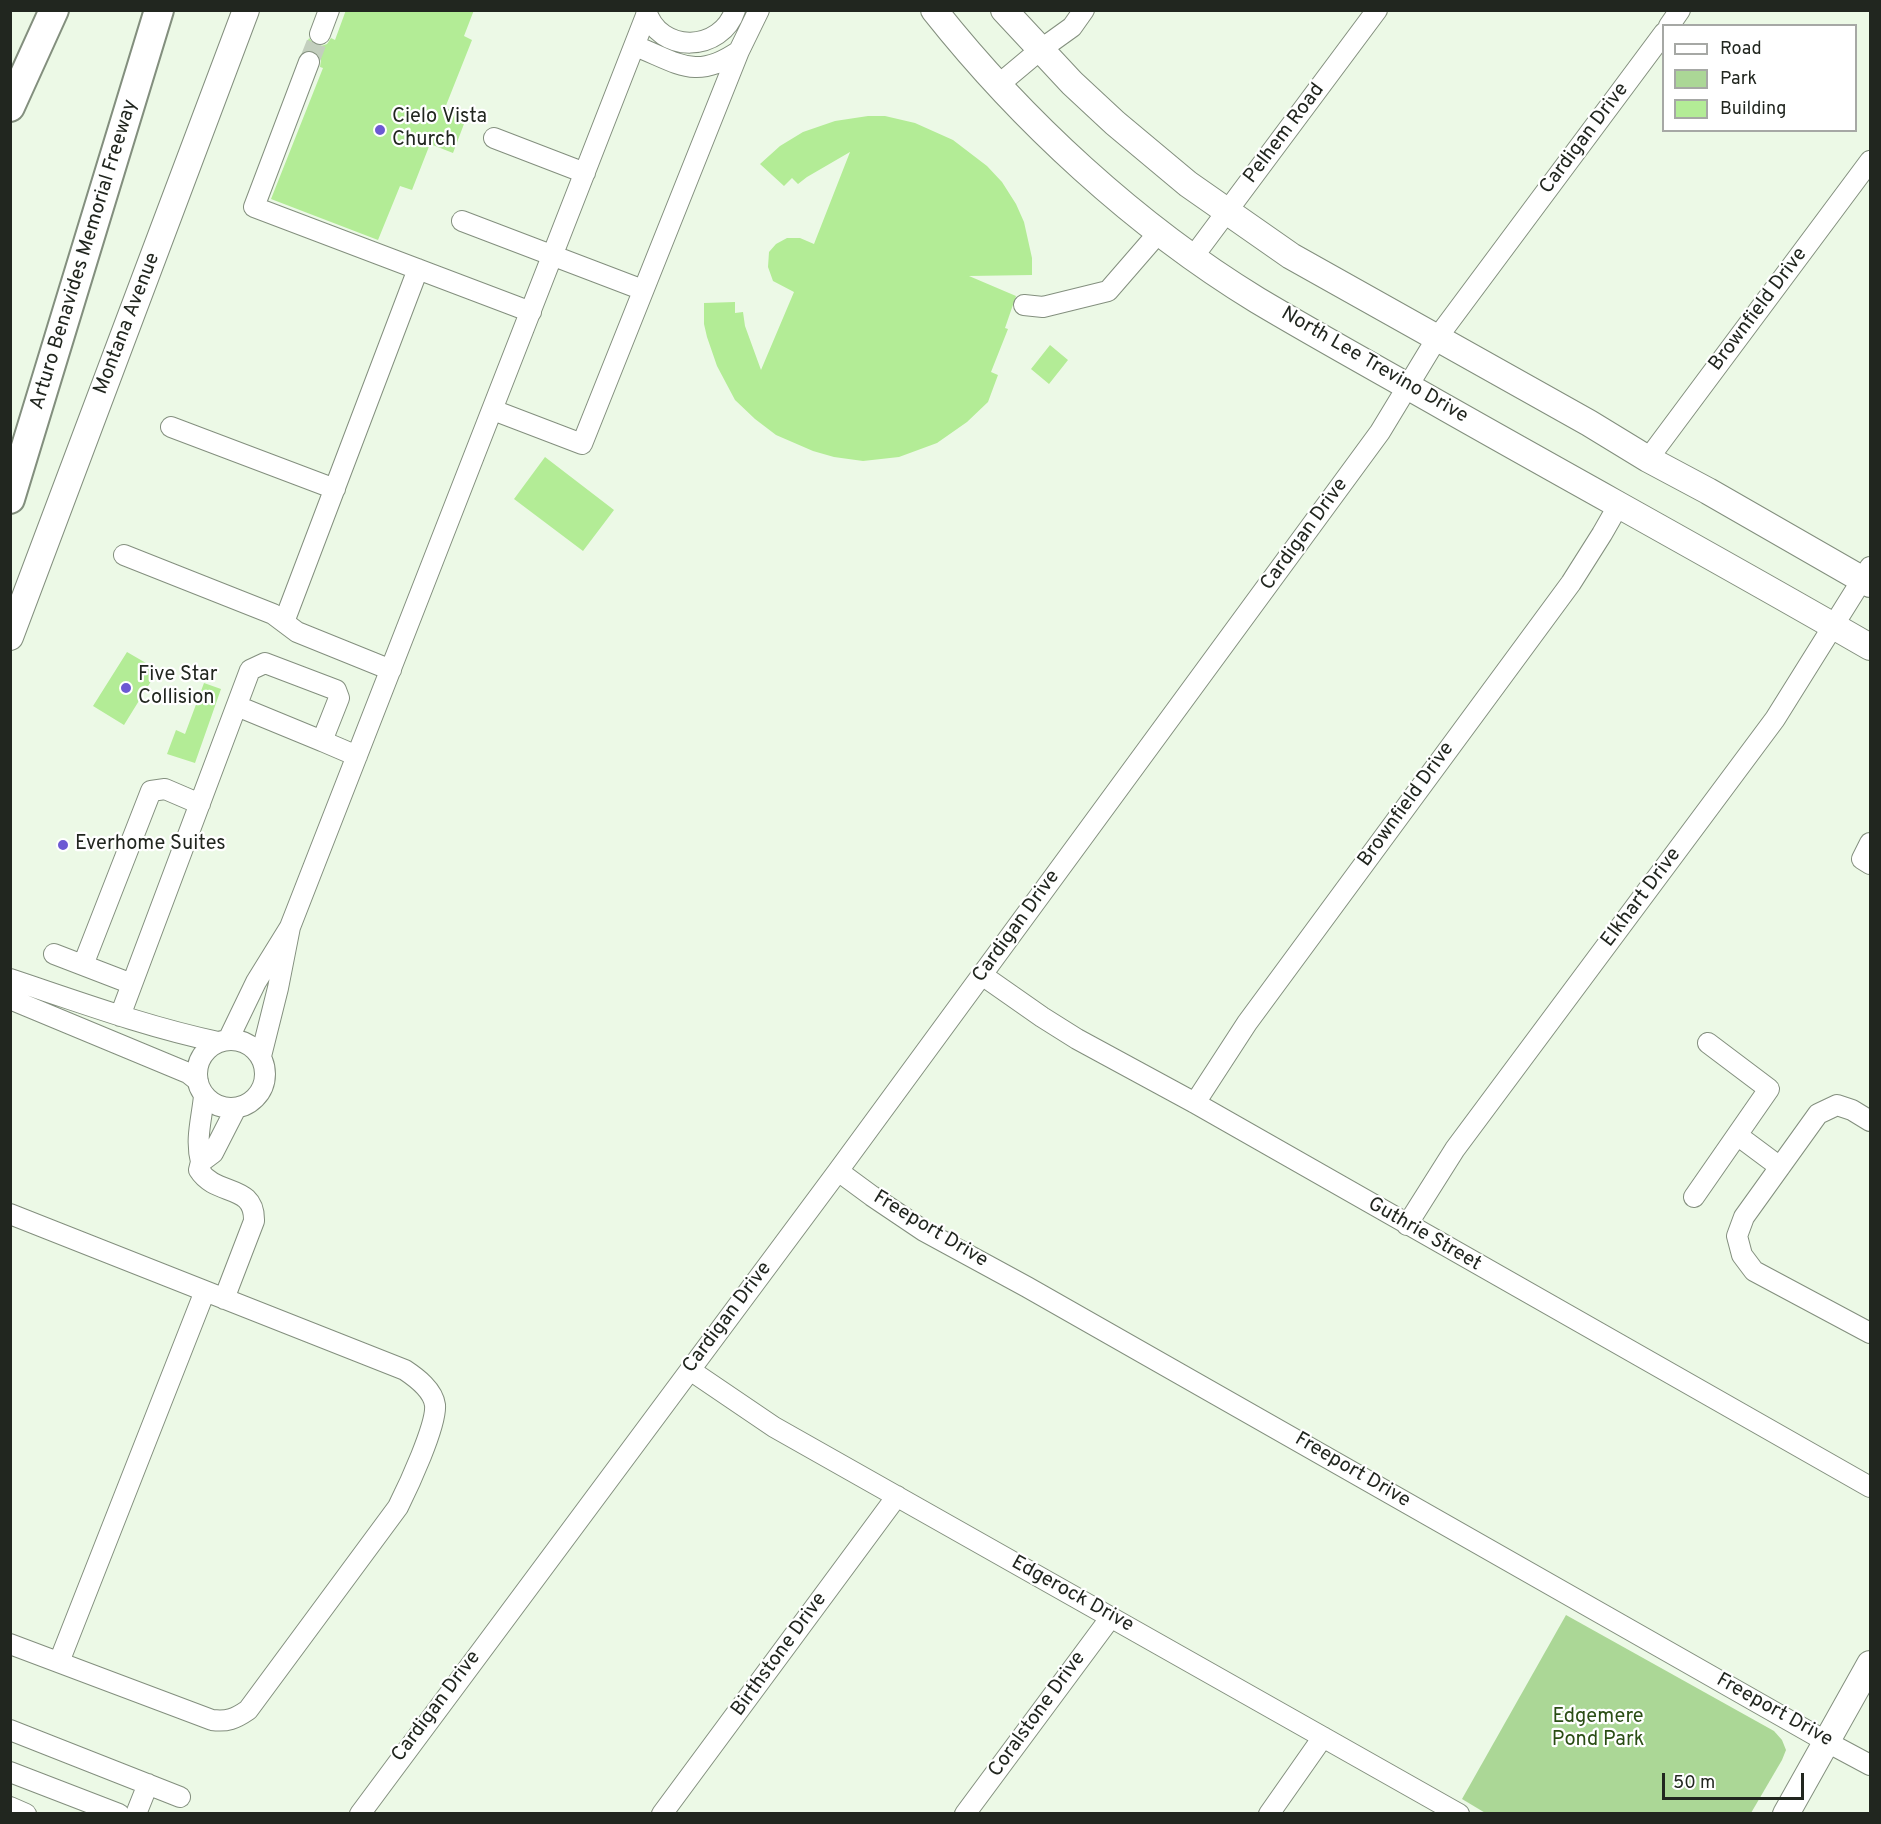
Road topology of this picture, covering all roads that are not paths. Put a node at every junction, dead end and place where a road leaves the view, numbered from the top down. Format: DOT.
graph roads {
  1 [pos="54,10"];
  2 [pos="159,10"];
  3 [pos="246,10"];
  4 [pos="329,10"];
  5 [pos="759,10"];
  6 [pos="934,10"];
  7 [pos="1004,10"];
  8 [pos="1084,10"];
  9 [pos="1377,10"];
  10 [pos="1680,10"];
  11 [pos="736,11"];
  12 [pos="647,12"];
  13 [pos="1670,24"];
  14 [pos="320,34"];
  15 [pos="1662,36"];
  16 [pos="634,46"];
  17 [pos="1040,50"];
  18 [pos="739,51"];
  19 [pos="309,62"];
  20 [pos="997,86"];
  21 [pos="10,107"];
  22 [pos="494,138"];
  23 [pos="1870,161"];
  24 [pos="585,173"];
  25 [pos="1227,212"];
  26 [pos="462,220"];
  27 [pos="1160,231"];
  28 [pos="553,255"];
  29 [pos="1194,257"];
  30 [pos="418,269"];
  31 [pos="643,290"];
  32 [pos="1024,305"];
  33 [pos="531,312"];
  34 [pos="1437,338"];
  35 [pos="1409,386"];
  36 [pos="493,410"];
  37 [pos="171,427"];
  38 [pos="1648,459"];
  39 [pos="335,489"];
  40 [pos="10,499"];
  41 [pos="1618,506"];
  42 [pos="124,555"];
  43 [pos="1868,577"];
  44 [pos="284,622"];
  45 [pos="1832,625"];
  46 [pos="10,638"];
  47 [pos="1870,647"];
  48 [pos="391,670"];
  49 [pos="237,706"];
  50 [pos="322,741"];
  51 [pos="357,756"];
  52 [pos="200,804"];
  53 [pos="1870,843"];
  54 [pos="1870,864"];
  55 [pos="290,927"];
  56 [pos="54,954"];
  57 [pos="83,965"];
  58 [pos="982,975"];
  59 [pos="10,979"];
  60 [pos="132,984"];
  61 [pos="10,999"];
  62 [pos="120,1016"];
  63 [pos="223,1041"];
  64 [pos="1708,1043"];
  65 [pos="261,1056"];
  66 [pos="201,1088"];
  67 [pos="1194,1103"];
  68 [pos="236,1108"];
  69 [pos="1869,1118"];
  70 [pos="1737,1135"];
  71 [pos="201,1162"];
  72 [pos="1780,1167"];
  73 [pos="838,1171"];
  74 [pos="1694,1197"];
  75 [pos="10,1214"];
  76 [pos="1407,1225"];
  77 [pos="205,1291"];
  78 [pos="224,1299"];
  79 [pos="1870,1334"];
  80 [pos="690,1370"];
  81 [pos="1870,1487"];
  82 [pos="897,1496"];
  83 [pos="1110,1617"];
  84 [pos="10,1644"];
  85 [pos="59,1662"];
  86 [pos="1870,1664"];
  87 [pos="10,1730"];
  88 [pos="1323,1737"];
  89 [pos="1827,1742"];
  90 [pos="1870,1765"];
  91 [pos="10,1772"];
  92 [pos="148,1784"];
  93 [pos="180,1797"];
  94 [pos="10,1808"];
  95 [pos="26,1814"];
  96 [pos="119,1814"];
  97 [pos="136,1814"];
  98 [pos="360,1814"];
  99 [pos="662,1814"];
  100 [pos="965,1814"];
  101 [pos="1269,1814"];
  102 [pos="1459,1814"];
  103 [pos="1786,1814"];
  1 -- 21 [label="highway"];
  2 -- 40 [label="highway, Arturo Benavides Memorial Freeway"];
  3 -- 46 [label="main road, Montana Avenue"];
  4 -- 14 [label="street"];
  5 -- 18 [label="street"];
  6 -- 20 [label="main road, North Lee Trevino Drive"];
  7 -- 17 [label="main road"];
  8 -- 17 [label="street"];
  9 -- 25 [label="street, Pelhem Road"];
  10 -- 13 [label="street"];
  11 -- 12 [label="street"];
  12 -- 16 [label="street"];
  15 -- 34 [label="street, Cardigan Drive"];
  16 -- 18 [label="street"];
  16 -- 24 [label="street"];
  17 -- 20 [label="street"];
  17 -- 25 [label="main road"];
  18 -- 31 [label="street"];
  19 -- 30 [label="street"];
  20 -- 27 [label="main road, North Lee Trevino Drive"];
  22 -- 24 [label="street"];
  23 -- 38 [label="street, Brownfield Drive"];
  24 -- 28 [label="street"];
  25 -- 29 [label="street, Pelhem Road"];
  25 -- 34 [label="main road"];
  26 -- 28 [label="street"];
  27 -- 29 [label="main road, North Lee Trevino Drive"];
  27 -- 32 [label="street"];
  28 -- 31 [label="street"];
  28 -- 33 [label="street"];
  29 -- 35 [label="main road, North Lee Trevino Drive"];
  30 -- 33 [label="street"];
  30 -- 39 [label="street"];
  31 -- 36 [label="street"];
  33 -- 36 [label="street"];
  34 -- 35 [label="street, Cardigan Drive"];
  34 -- 38 [label="main road"];
  35 -- 41 [label="main road, North Lee Trevino Drive"];
  35 -- 58 [label="street, Cardigan Drive"];
  36 -- 48 [label="street"];
  37 -- 39 [label="street"];
  38 -- 43 [label="main road"];
  39 -- 44 [label="street"];
  41 -- 45 [label="main road, North Lee Trevino Drive"];
  41 -- 67 [label="street, Brownfield Drive"];
  42 -- 44 [label="street"];
  43 -- 45 [label="street, Elkhart Drive"];
  44 -- 48 [label="street"];
  45 -- 47 [label="main road, North Lee Trevino Drive"];
  45 -- 76 [label="street, Elkhart Drive"];
  48 -- 51 [label="street"];
  49 -- 50 [label="street"];
  49 -- 50 [label="street"];
  49 -- 52 [label="street"];
  50 -- 51 [label="street"];
  51 -- 55 [label="street"];
  52 -- 57 [label="street"];
  52 -- 60 [label="street"];
  53 -- 54 [label="street"];
  55 -- 63 [label="street"];
  55 -- 65 [label="street"];
  56 -- 57 [label="street"];
  57 -- 60 [label="street"];
  58 -- 67 [label="street, Guthrie Street"];
  58 -- 73 [label="street, Cardigan Drive"];
  59 -- 62 [label="street"];
  60 -- 62 [label="street"];
  61 -- 66 [label="street"];
  62 -- 63 [label="street"];
  63 -- 65 [label="street"];
  63 -- 66 [label="street"];
  64 -- 70 [label="street"];
  65 -- 68 [label="street"];
  66 -- 68 [label="street"];
  66 -- 71 [label="street"];
  67 -- 76 [label="street, Guthrie Street"];
  68 -- 71 [label="street"];
  69 -- 72 [label="street"];
  70 -- 72 [label="street"];
  70 -- 74 [label="street"];
  71 -- 78 [label="street"];
  72 -- 79 [label="street"];
  73 -- 80 [label="street, Cardigan Drive"];
  73 -- 89 [label="street, Freeport Drive"];
  75 -- 77 [label="street"];
  76 -- 81 [label="street, Guthrie Street"];
  77 -- 78 [label="street"];
  77 -- 85 [label="street"];
  78 -- 85 [label="street"];
  80 -- 82 [label="street, Edgerock Drive"];
  80 -- 98 [label="street, Cardigan Drive"];
  82 -- 83 [label="street, Edgerock Drive"];
  82 -- 99 [label="street, Birthstone Drive"];
  83 -- 88 [label="street, Edgerock Drive"];
  83 -- 100 [label="street, Coralstone Drive"];
  84 -- 85 [label="street"];
  86 -- 89 [label="main road"];
  87 -- 92 [label="street"];
  88 -- 101 [label="street"];
  88 -- 102 [label="street, Edgerock Drive"];
  89 -- 90 [label="street, Freeport Drive"];
  89 -- 103 [label="main road"];
  91 -- 96 [label="street"];
  92 -- 93 [label="street"];
  92 -- 97 [label="street"];
  94 -- 95 [label="street"];
}
